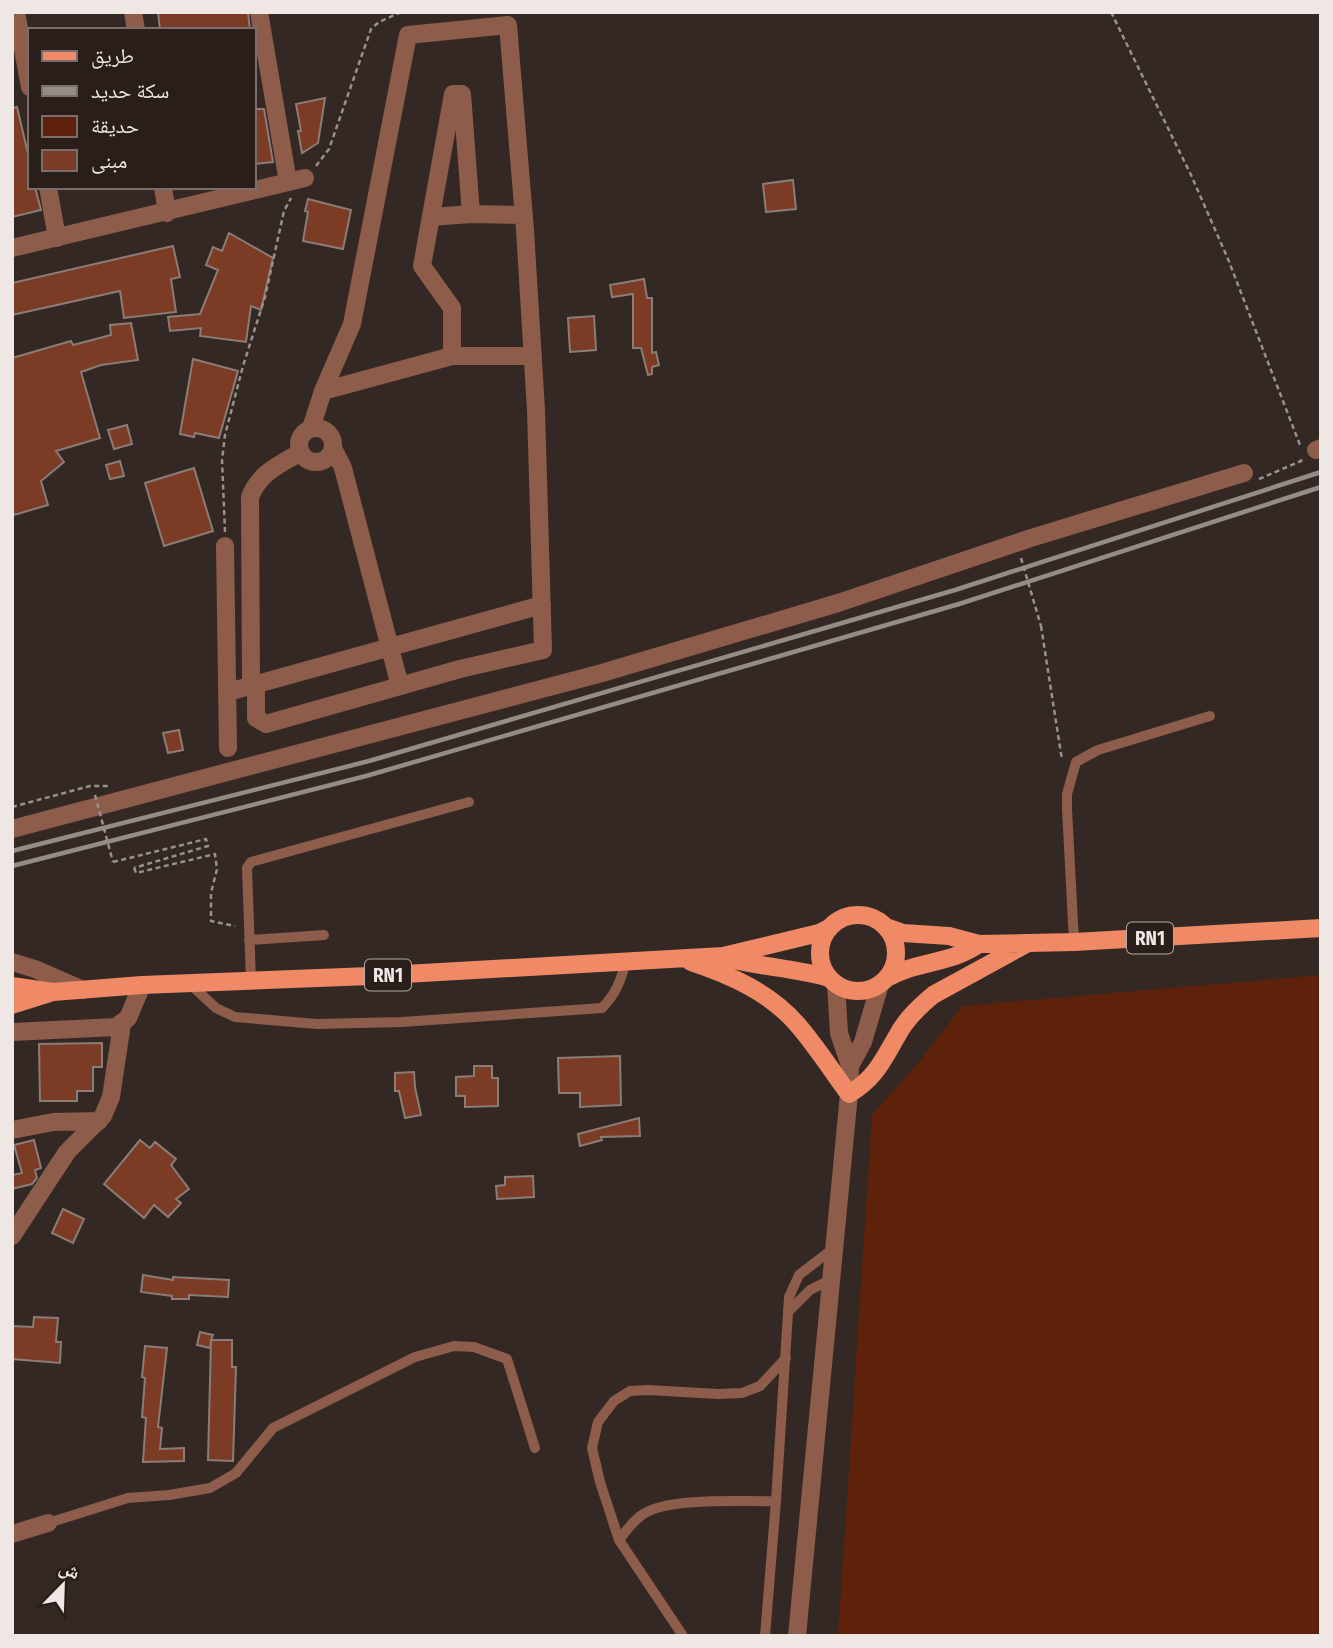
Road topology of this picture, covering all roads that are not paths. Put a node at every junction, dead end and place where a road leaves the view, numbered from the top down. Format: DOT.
graph roads {
  1 [pos="16,12"];
  2 [pos="258,12"];
  3 [pos="28,76"];
  4 [pos="48,189"];
  5 [pos="163,189"];
  6 [pos="167,212"];
  7 [pos="471,214"];
  8 [pos="524,215"];
  9 [pos="431,217"];
  10 [pos="57,238"];
  11 [pos="12,248"];
  12 [pos="452,356"];
  13 [pos="533,356"];
  14 [pos="323,391"];
  15 [pos="311,428"];
  16 [pos="333,448"];
  17 [pos="301,452"];
  18 [pos="1247,478"];
  19 [pos="225,547"];
  20 [pos="542,605"];
  21 [pos="390,647"];
  22 [pos="253,684"];
  23 [pos="400,686"];
  24 [pos="228,692"];
  25 [pos="1210,716"];
  26 [pos="228,748"];
  27 [pos="469,802"];
  28 [pos="12,829"];
  29 [pos="886,927"];
  30 [pos="829,928"];
  31 [pos="1321,928"];
  32 [pos="324,935"];
  33 [pos="249,940"];
  34 [pos="1074,942"];
  35 [pos="1028,943"];
  36 [pos="979,944"];
  37 [pos="723,957"];
  38 [pos="682,958"];
  39 [pos="626,961"];
  40 [pos="12,962"];
  41 [pos="251,981"];
  42 [pos="833,981"];
  43 [pos="883,981"];
  44 [pos="190,984"];
  45 [pos="142,985"];
  46 [pos="12,986"];
  47 [pos="83,990"];
  48 [pos="53,992"];
  49 [pos="12,1005"];
  50 [pos="122,1024"];
  51 [pos="12,1032"];
  52 [pos="850,1066"];
  53 [pos="849,1094"];
  54 [pos="99,1121"];
  55 [pos="12,1130"];
  56 [pos="12,1236"];
  57 [pos="836,1246"];
  58 [pos="832,1279"];
  59 [pos="789,1311"];
  60 [pos="786,1357"];
  61 [pos="535,1448"];
  62 [pos="776,1501"];
  63 [pos="48,1523"];
  64 [pos="12,1534"];
  65 [pos="619,1540"];
  66 [pos="683,1636"];
  67 [pos="765,1636"];
  68 [pos="797,1636"];
  1 -- 3 [label="street"];
  2 -- 6 [label="street"];
  4 -- 10 [label="street"];
  5 -- 6 [label="street"];
  6 -- 10 [label="street"];
  7 -- 8 [label="street"];
  7 -- 9 [label="street"];
  7 -- 9 [label="street"];
  8 -- 13 [label="street"];
  8 -- 14 [label="street"];
  9 -- 12 [label="street"];
  10 -- 11 [label="street"];
  12 -- 13 [label="street"];
  12 -- 14 [label="street"];
  13 -- 20 [label="street"];
  14 -- 15 [label="street"];
  15 -- 16 [label="street"];
  15 -- 17 [label="street"];
  16 -- 17 [label="street"];
  16 -- 21 [label="street"];
  17 -- 22 [label="street"];
  18 -- 28 [label="street"];
  19 -- 24 [label="street"];
  20 -- 21 [label="street"];
  20 -- 23 [label="street"];
  21 -- 22 [label="street"];
  21 -- 23 [label="street"];
  22 -- 23 [label="street"];
  22 -- 24 [label="street"];
  24 -- 26 [label="street"];
  25 -- 34 [label="lane"];
  27 -- 33 [label="lane"];
  29 -- 30 [label="main road"];
  29 -- 36 [label="main road, RN1"];
  29 -- 43 [label="main road"];
  30 -- 37 [label="main road, RN1"];
  30 -- 42 [label="main road"];
  31 -- 34 [label="main road, RN1"];
  32 -- 33 [label="lane"];
  33 -- 41 [label="lane"];
  34 -- 35 [label="main road, RN1"];
  35 -- 36 [label="main road, RN1"];
  35 -- 53 [label="main road"];
  36 -- 43 [label="main road, RN1"];
  37 -- 38 [label="main road, RN1"];
  37 -- 42 [label="main road, RN1"];
  38 -- 39 [label="main road, RN1"];
  38 -- 53 [label="main road"];
  39 -- 41 [label="main road, RN1"];
  39 -- 44 [label="lane"];
  40 -- 47 [label="street"];
  41 -- 44 [label="main road, RN1"];
  42 -- 43 [label="main road"];
  42 -- 52 [label="street"];
  43 -- 52 [label="street"];
  44 -- 45 [label="main road, RN1"];
  45 -- 47 [label="main road, RN1"];
  45 -- 50 [label="street"];
  46 -- 48 [label="main road, RN1"];
  47 -- 48 [label="main road, RN1"];
  48 -- 49 [label="main road, RN1"];
  50 -- 51 [label="street"];
  50 -- 54 [label="street"];
  52 -- 53 [label="street"];
  53 -- 57 [label="street"];
  54 -- 55 [label="street"];
  54 -- 56 [label="street"];
  57 -- 58 [label="street"];
  57 -- 59 [label="lane"];
  58 -- 59 [label="lane"];
  58 -- 68 [label="street"];
  59 -- 60 [label="lane"];
  60 -- 62 [label="lane"];
  60 -- 65 [label="lane"];
  61 -- 63 [label="lane"];
  62 -- 65 [label="lane"];
  62 -- 67 [label="lane"];
  63 -- 64 [label="street"];
  65 -- 66 [label="lane"];
}
